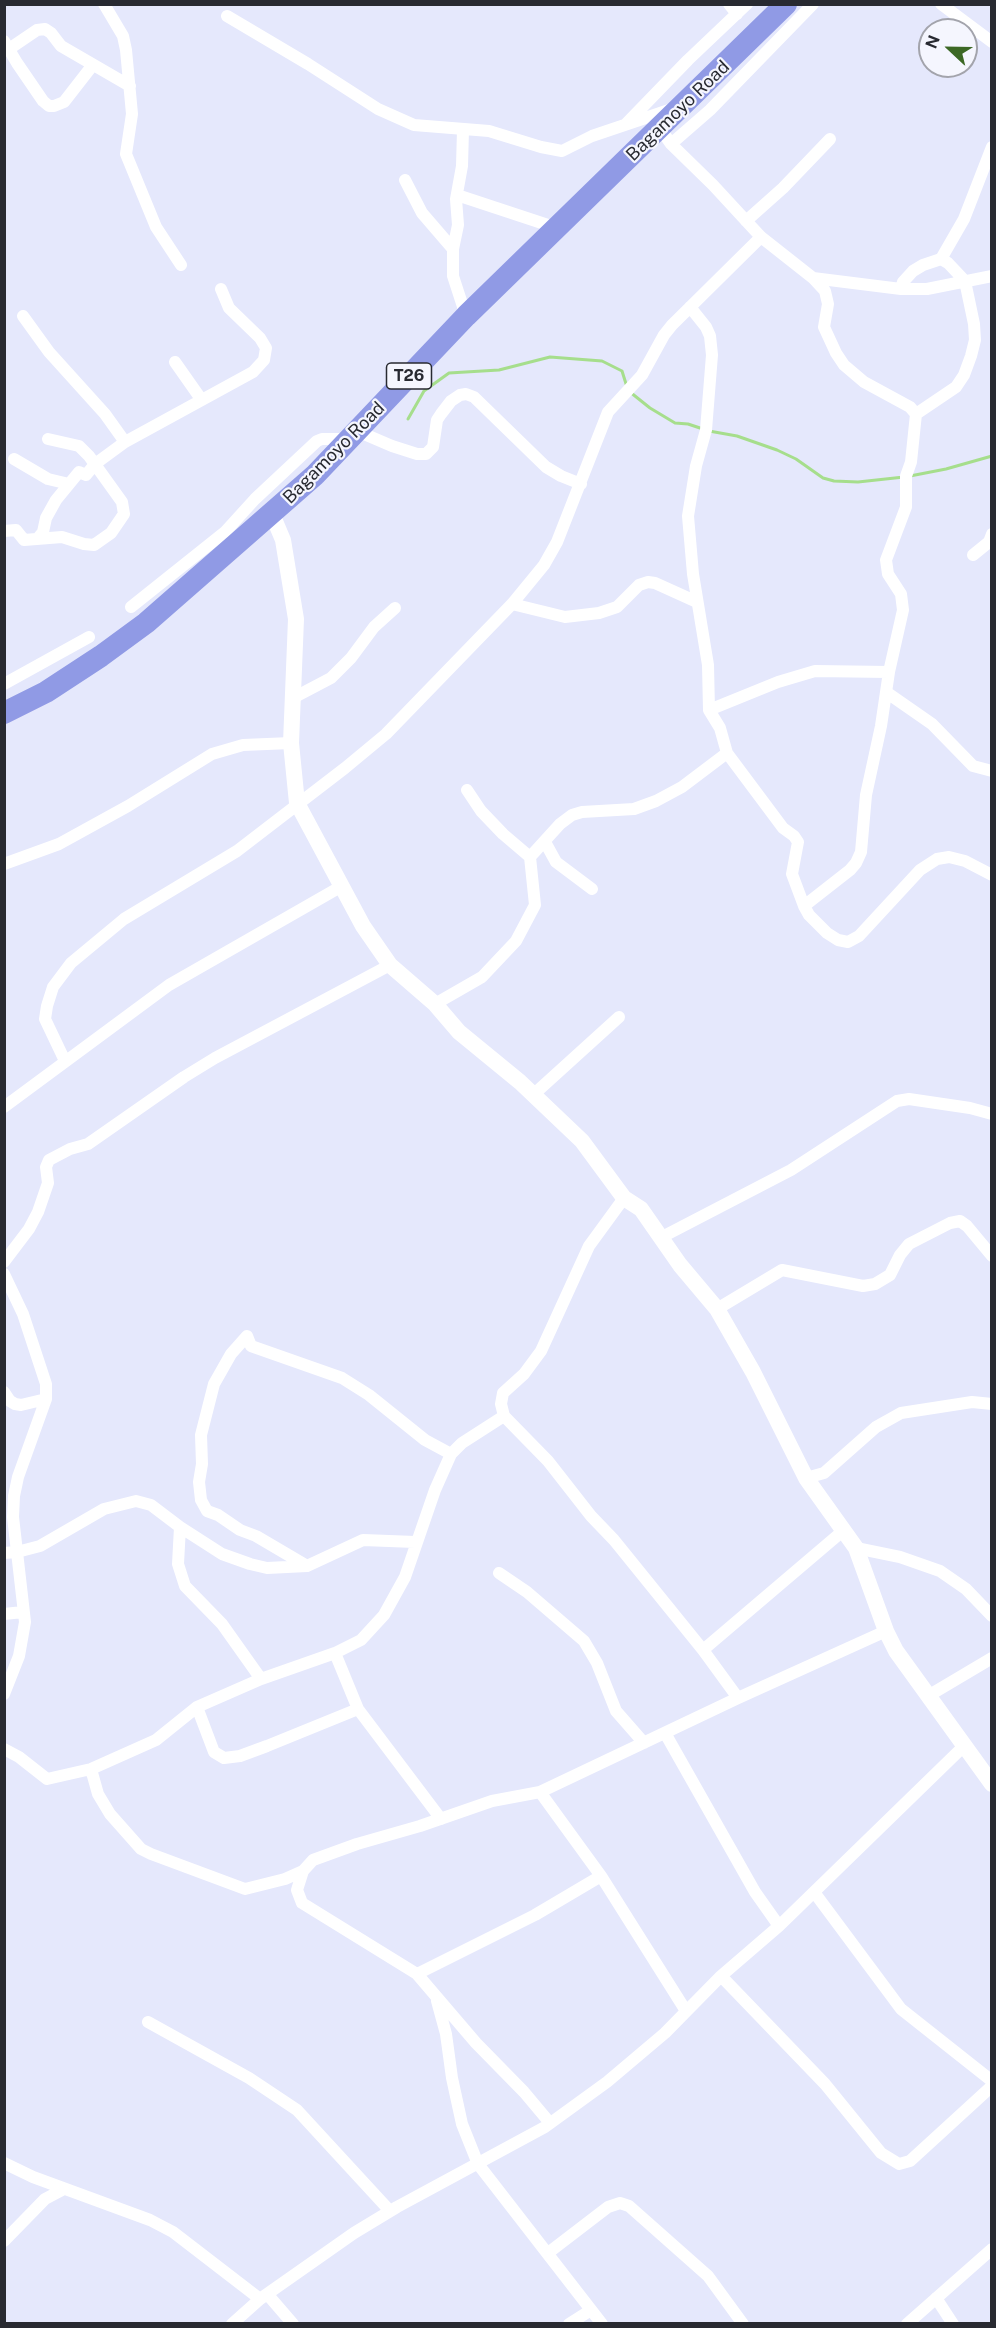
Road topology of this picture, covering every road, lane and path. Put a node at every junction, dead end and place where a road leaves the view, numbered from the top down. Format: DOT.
graph roads {
  1 [pos="104,4"];
  2 [pos="747,4"];
  3 [pos="786,4"];
  4 [pos="813,4"];
  5 [pos="941,4"];
  6 [pos="733,9"];
  7 [pos="227,16"];
  8 [pos="992,42"];
  9 [pos="7,45"];
  10 [pos="92,66"];
  11 [pos="130,86"];
  12 [pos="685,105"];
  13 [pos="624,126"];
  14 [pos="463,130"];
  15 [pos="667,135"];
  16 [pos="830,139"];
  17 [pos="992,147"];
  18 [pos="405,180"];
  19 [pos="457,195"];
  20 [pos="746,221"];
  21 [pos="557,228"];
  22 [pos="761,237"];
  23 [pos="453,249"];
  24 [pos="941,259"];
  25 [pos="181,265"];
  26 [pos="992,276"];
  27 [pos="813,278"];
  28 [pos="966,281"];
  29 [pos="221,289"];
  30 [pos="901,289"];
  31 [pos="690,307"];
  32 [pos="23,316"];
  33 [pos="466,316"];
  34 [pos="175,362"];
  35 [pos="201,399"];
  36 [pos="916,414"];
  37 [pos="353,435"];
  38 [pos="48,439"];
  39 [pos="125,442"];
  40 [pos="14,459"];
  41 [pos="95,464"];
  42 [pos="69,484"];
  43 [pos="581,484"];
  44 [pos="272,514"];
  45 [pos="4,531"];
  46 [pos="992,534"];
  47 [pos="38,538"];
  48 [pos="232,538"];
  49 [pos="973,555"];
  50 [pos="697,602"];
  51 [pos="512,604"];
  52 [pos="131,607"];
  53 [pos="396,608"];
  54 [pos="89,637"];
  55 [pos="889,672"];
  56 [pos="4,684"];
  57 [pos="886,692"];
  58 [pos="293,698"];
  59 [pos="709,710"];
  60 [pos="4,713"];
  61 [pos="291,743"];
  62 [pos="727,753"];
  63 [pos="992,771"];
  64 [pos="466,790"];
  65 [pos="297,803"];
  66 [pos="545,842"];
  67 [pos="530,857"];
  68 [pos="4,864"];
  69 [pos="992,875"];
  70 [pos="342,886"];
  71 [pos="592,889"];
  72 [pos="804,906"];
  73 [pos="390,965"];
  74 [pos="435,1004"];
  75 [pos="619,1017"];
  76 [pos="65,1061"];
  77 [pos="533,1095"];
  78 [pos="4,1107"];
  79 [pos="992,1114"];
  80 [pos="624,1198"];
  81 [pos="662,1237"];
  82 [pos="992,1256"];
  83 [pos="4,1262"];
  84 [pos="4,1274"];
  85 [pos="717,1309"];
  86 [pos="4,1392"];
  87 [pos="46,1399"];
  88 [pos="991,1403"];
  89 [pos="504,1416"];
  90 [pos="451,1454"];
  91 [pos="806,1478"];
  92 [pos="180,1527"];
  93 [pos="844,1530"];
  94 [pos="416,1542"];
  95 [pos="856,1548"];
  96 [pos="11,1552"];
  97 [pos="307,1566"];
  98 [pos="499,1573"];
  99 [pos="23,1612"];
  100 [pos="4,1614"];
  101 [pos="992,1616"];
  102 [pos="886,1631"];
  103 [pos="703,1650"];
  104 [pos="335,1653"];
  105 [pos="992,1658"];
  106 [pos="261,1679"];
  107 [pos="4,1694"];
  108 [pos="928,1696"];
  109 [pos="738,1698"];
  110 [pos="197,1707"];
  111 [pos="358,1709"];
  112 [pos="665,1733"];
  113 [pos="644,1743"];
  114 [pos="963,1747"];
  115 [pos="4,1749"];
  116 [pos="91,1769"];
  117 [pos="992,1784"];
  118 [pos="540,1792"];
  119 [pos="441,1819"];
  120 [pos="303,1871"];
  121 [pos="601,1876"];
  122 [pos="814,1892"];
  123 [pos="779,1926"];
  124 [pos="417,1974"];
  125 [pos="721,1976"];
  126 [pos="437,1998"];
  127 [pos="686,2011"];
  128 [pos="147,2022"];
  129 [pos="990,2078"];
  130 [pos="550,2123"];
  131 [pos="4,2163"];
  132 [pos="478,2164"];
  133 [pos="64,2189"];
  134 [pos="390,2211"];
  135 [pos="4,2241"];
  136 [pos="992,2249"];
  137 [pos="548,2253"];
  138 [pos="264,2297"];
  139 [pos="936,2298"];
  140 [pos="591,2310"];
  141 [pos="232,2324"];
  142 [pos="293,2324"];
  143 [pos="569,2324"];
  144 [pos="602,2324"];
  145 [pos="742,2324"];
  146 [pos="908,2324"];
  147 [pos="953,2324"];
  1 -- 11 [label="street"];
  2 -- 6 [label="street"];
  3 -- 12 [label="highway, Bagamoyo Road / T26"];
  4 -- 15 [label="street"];
  5 -- 8 [label="street"];
  6 -- 13 [label="street"];
  7 -- 14 [label="street"];
  9 -- 10 [label="street"];
  9 -- 10 [label="street"];
  10 -- 11 [label="street"];
  11 -- 25 [label="street"];
  12 -- 13 [label="street"];
  12 -- 15 [label="highway, Bagamoyo Road / T26"];
  13 -- 14 [label="street"];
  14 -- 19 [label="street"];
  15 -- 20 [label="street"];
  15 -- 21 [label="highway, Bagamoyo Road / T26"];
  16 -- 20 [label="street"];
  17 -- 24 [label="street"];
  18 -- 23 [label="street"];
  19 -- 21 [label="street"];
  19 -- 23 [label="street"];
  20 -- 22 [label="street"];
  21 -- 33 [label="highway, Bagamoyo Road / T26"];
  22 -- 27 [label="street"];
  22 -- 31 [label="street"];
  23 -- 33 [label="street"];
  24 -- 28 [label="street"];
  24 -- 30 [label="street"];
  26 -- 28 [label="street"];
  27 -- 30 [label="street"];
  27 -- 36 [label="street"];
  28 -- 30 [label="street"];
  28 -- 36 [label="street"];
  29 -- 35 [label="street"];
  31 -- 43 [label="street"];
  31 -- 50 [label="street"];
  32 -- 39 [label="street"];
  33 -- 37 [label="highway, Bagamoyo Road / T26"];
  34 -- 35 [label="street"];
  35 -- 39 [label="street"];
  36 -- 55 [label="street"];
  37 -- 43 [label="street"];
  37 -- 44 [label="highway, Bagamoyo Road / T26"];
  37 -- 48 [label="street"];
  38 -- 41 [label="street"];
  39 -- 41 [label="street"];
  40 -- 42 [label="street"];
  41 -- 42 [label="street"];
  41 -- 47 [label="street"];
  42 -- 47 [label="street"];
  43 -- 51 [label="street"];
  44 -- 48 [label="highway, Bagamoyo Road / T26"];
  44 -- 58 [label="street"];
  45 -- 47 [label="street"];
  46 -- 49 [label="street"];
  48 -- 52 [label="street"];
  48 -- 60 [label="highway, Bagamoyo Road / T26"];
  50 -- 51 [label="street"];
  50 -- 59 [label="street"];
  51 -- 65 [label="street"];
  53 -- 58 [label="street"];
  54 -- 56 [label="street"];
  55 -- 57 [label="street"];
  55 -- 59 [label="street"];
  57 -- 63 [label="street"];
  57 -- 72 [label="street"];
  58 -- 61 [label="street"];
  59 -- 62 [label="street"];
  61 -- 65 [label="street"];
  61 -- 68 [label="street"];
  62 -- 66 [label="street"];
  62 -- 72 [label="street"];
  64 -- 67 [label="street"];
  65 -- 70 [label="street"];
  65 -- 76 [label="street"];
  66 -- 67 [label="street"];
  66 -- 71 [label="street"];
  67 -- 74 [label="street"];
  69 -- 72 [label="street"];
  70 -- 73 [label="street"];
  70 -- 76 [label="street"];
  73 -- 74 [label="street"];
  73 -- 83 [label="street"];
  74 -- 77 [label="street"];
  75 -- 77 [label="street"];
  76 -- 78 [label="street"];
  77 -- 80 [label="street"];
  79 -- 81 [label="street"];
  80 -- 81 [label="street"];
  80 -- 89 [label="street"];
  81 -- 85 [label="street"];
  82 -- 85 [label="street"];
  84 -- 87 [label="street"];
  85 -- 91 [label="street"];
  86 -- 87 [label="street"];
  87 -- 96 [label="street"];
  88 -- 91 [label="street"];
  89 -- 90 [label="street"];
  89 -- 103 [label="street"];
  90 -- 94 [label="street"];
  90 -- 97 [label="street"];
  91 -- 93 [label="street"];
  92 -- 96 [label="street"];
  92 -- 97 [label="street"];
  92 -- 106 [label="street"];
  93 -- 95 [label="street"];
  93 -- 103 [label="street"];
  94 -- 97 [label="street"];
  94 -- 104 [label="street"];
  95 -- 101 [label="street"];
  95 -- 102 [label="street"];
  96 -- 99 [label="street"];
  98 -- 113 [label="street"];
  99 -- 100 [label="street"];
  99 -- 107 [label="street"];
  102 -- 108 [label="street"];
  102 -- 109 [label="street"];
  103 -- 109 [label="street"];
  104 -- 106 [label="street"];
  104 -- 111 [label="street"];
  105 -- 108 [label="street"];
  106 -- 110 [label="street"];
  108 -- 114 [label="street"];
  109 -- 112 [label="street"];
  110 -- 111 [label="street"];
  110 -- 116 [label="street"];
  111 -- 119 [label="street"];
  112 -- 113 [label="street"];
  112 -- 123 [label="street"];
  113 -- 118 [label="street"];
  114 -- 117 [label="street"];
  114 -- 122 [label="street"];
  115 -- 116 [label="street"];
  116 -- 120 [label="street"];
  118 -- 119 [label="street"];
  118 -- 121 [label="street"];
  119 -- 120 [label="street"];
  120 -- 124 [label="street"];
  121 -- 124 [label="street"];
  121 -- 127 [label="street"];
  122 -- 123 [label="street"];
  122 -- 129 [label="street"];
  123 -- 125 [label="street"];
  124 -- 126 [label="street"];
  125 -- 127 [label="street"];
  125 -- 129 [label="street"];
  126 -- 130 [label="street"];
  126 -- 132 [label="street"];
  127 -- 130 [label="street"];
  128 -- 134 [label="street"];
  130 -- 132 [label="street"];
  131 -- 133 [label="street"];
  132 -- 134 [label="street"];
  132 -- 137 [label="street"];
  133 -- 135 [label="street"];
  133 -- 138 [label="street"];
  134 -- 138 [label="street"];
  136 -- 139 [label="street"];
  137 -- 140 [label="street"];
  137 -- 145 [label="street"];
  138 -- 141 [label="street"];
  138 -- 142 [label="street"];
  139 -- 146 [label="street"];
  139 -- 147 [label="street"];
  140 -- 143 [label="street"];
  140 -- 144 [label="street"];
}
